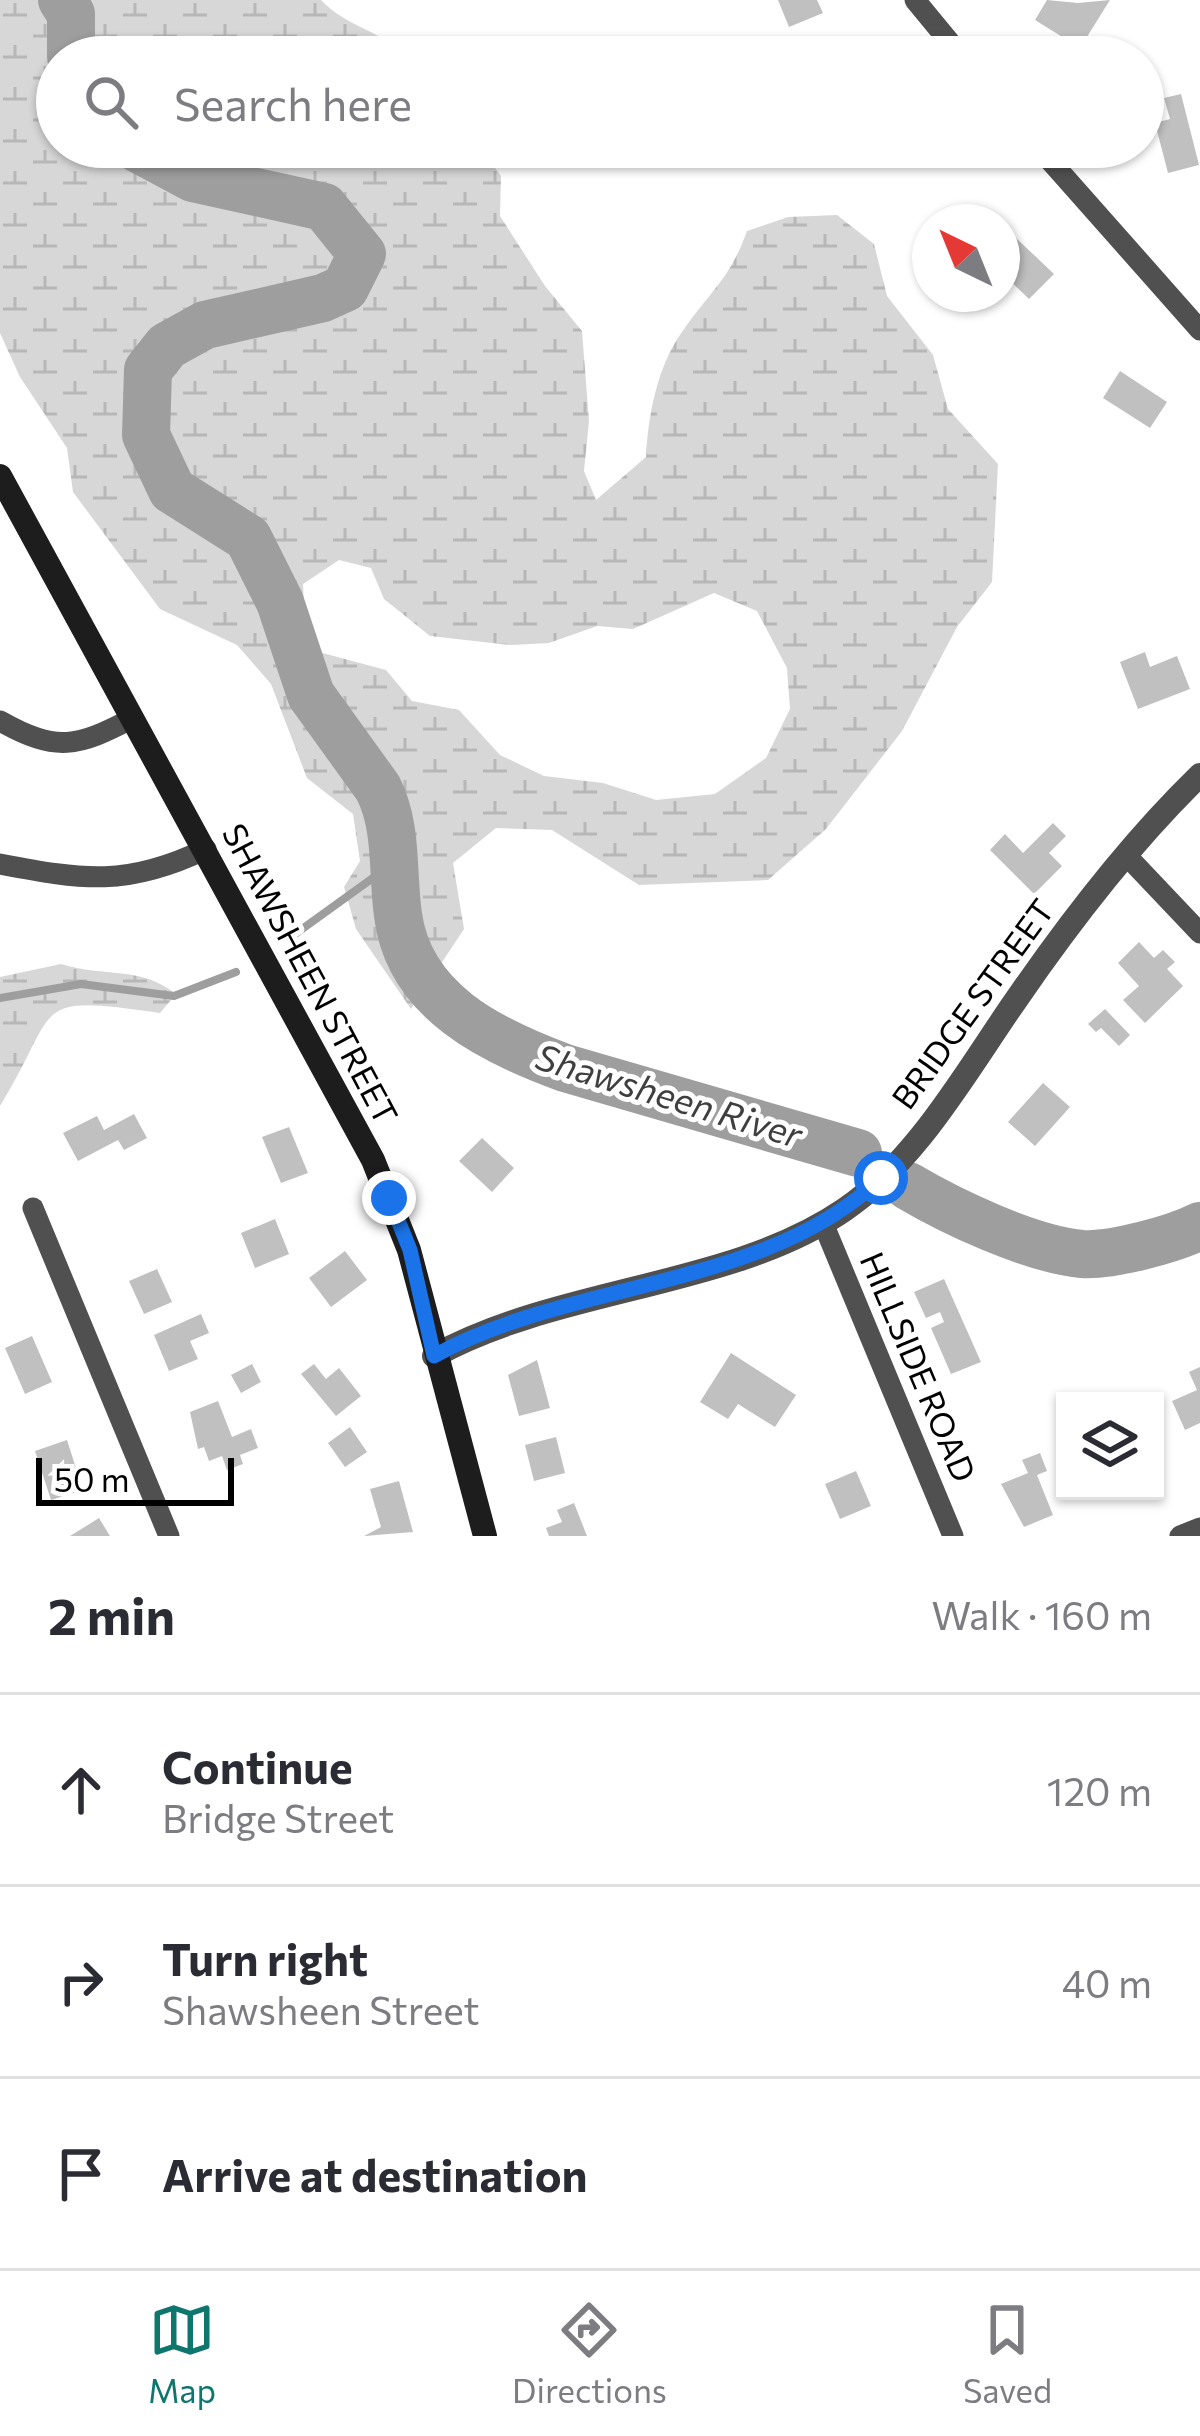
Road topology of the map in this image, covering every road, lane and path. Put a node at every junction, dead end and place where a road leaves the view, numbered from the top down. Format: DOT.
graph roads {
  1 [pos="915,0"];
  2 [pos="945,36"];
  3 [pos="1057,168"];
  4 [pos="1200,330"];
  5 [pos="0,476"];
  6 [pos="133,718"];
  7 [pos="0,721"];
  8 [pos="1200,775"];
  9 [pos="206,850"];
  10 [pos="1126,855"];
  11 [pos="0,864"];
  12 [pos="1200,932"];
  13 [pos="33,1208"];
  14 [pos="823,1223"];
  15 [pos="434,1356"];
  16 [pos="1200,1528"];
  17 [pos="169,1536"];
  18 [pos="485,1536"];
  19 [pos="953,1536"];
  20 [pos="1180,1536"];
  1 -- 2 [label="street"];
  3 -- 4 [label="street"];
  5 -- 6 [label="main road, SHAWSHEEN STREET"];
  6 -- 7 [label="street"];
  6 -- 9 [label="main road, SHAWSHEEN STREET"];
  8 -- 10 [label="street, BRIDGE STREET"];
  9 -- 11 [label="street"];
  9 -- 15 [label="main road, SHAWSHEEN STREET"];
  10 -- 12 [label="street"];
  10 -- 14 [label="street, BRIDGE STREET"];
  13 -- 17 [label="street"];
  14 -- 15 [label="street, BRIDGE STREET"];
  14 -- 19 [label="street, HILLSIDE ROAD"];
  15 -- 18 [label="main road, SHAWSHEEN STREET"];
  16 -- 20 [label="street"];
}
